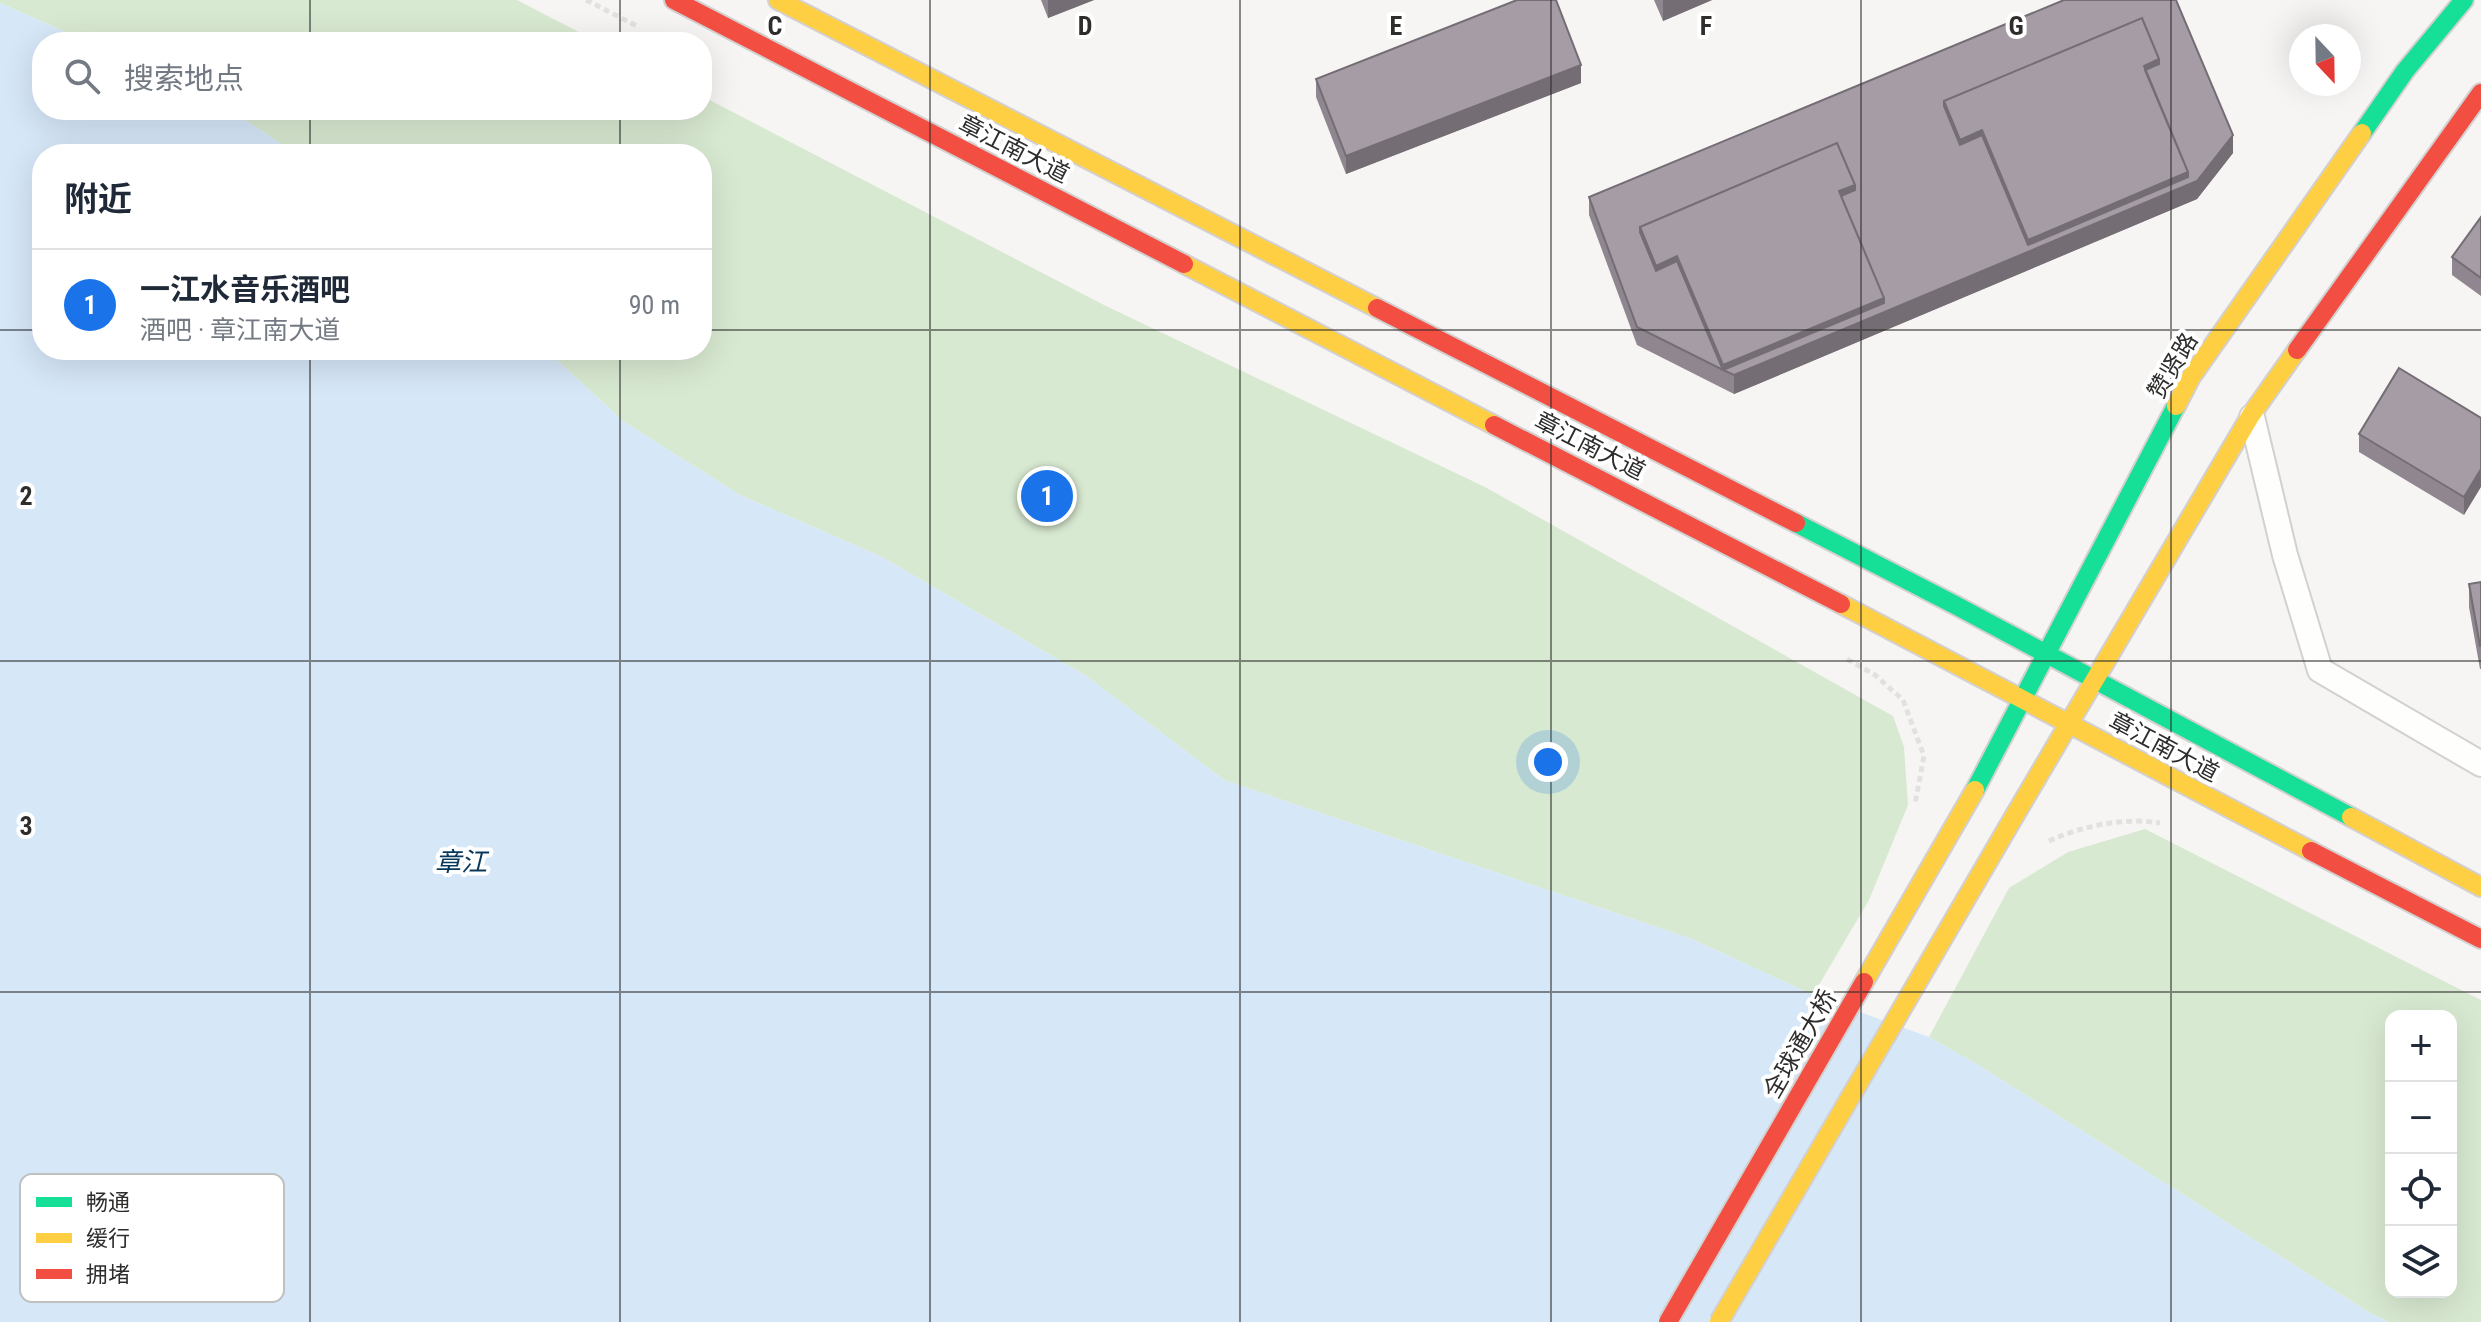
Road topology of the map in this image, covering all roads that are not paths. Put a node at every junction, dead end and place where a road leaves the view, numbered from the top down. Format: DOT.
graph roads {
  1 [pos="674,0"];
  2 [pos="778,0"];
  3 [pos="2464,0"];
  4 [pos="2481,93"];
  5 [pos="2251,415"];
  6 [pos="2046,654"];
  7 [pos="2094,681"];
  8 [pos="2023,698"];
  9 [pos="2069,724"];
  10 [pos="2481,764"];
  11 [pos="1975,790"];
  12 [pos="2481,887"];
  13 [pos="2481,939"];
  14 [pos="1668,1322"];
  15 [pos="1719,1322"];
  1 -- 8 [label="main road, 章江南大道"];
  2 -- 6 [label="main road, 章江南大道"];
  3 -- 6 [label="main road, 赞贤路"];
  4 -- 5 [label="main road"];
  5 -- 7 [label="main road"];
  5 -- 10 [label="lane"];
  6 -- 7 [label="main road, 章江南大道"];
  6 -- 8 [label="main road, 赞贤路"];
  7 -- 9 [label="main road"];
  7 -- 12 [label="main road, 章江南大道"];
  8 -- 9 [label="main road, 章江南大道"];
  8 -- 11 [label="main road, 赞贤路"];
  9 -- 13 [label="main road, 章江南大道"];
  9 -- 15 [label="main road, bridge"];
  11 -- 14 [label="main road, 全球通大桥, bridge"];
}
